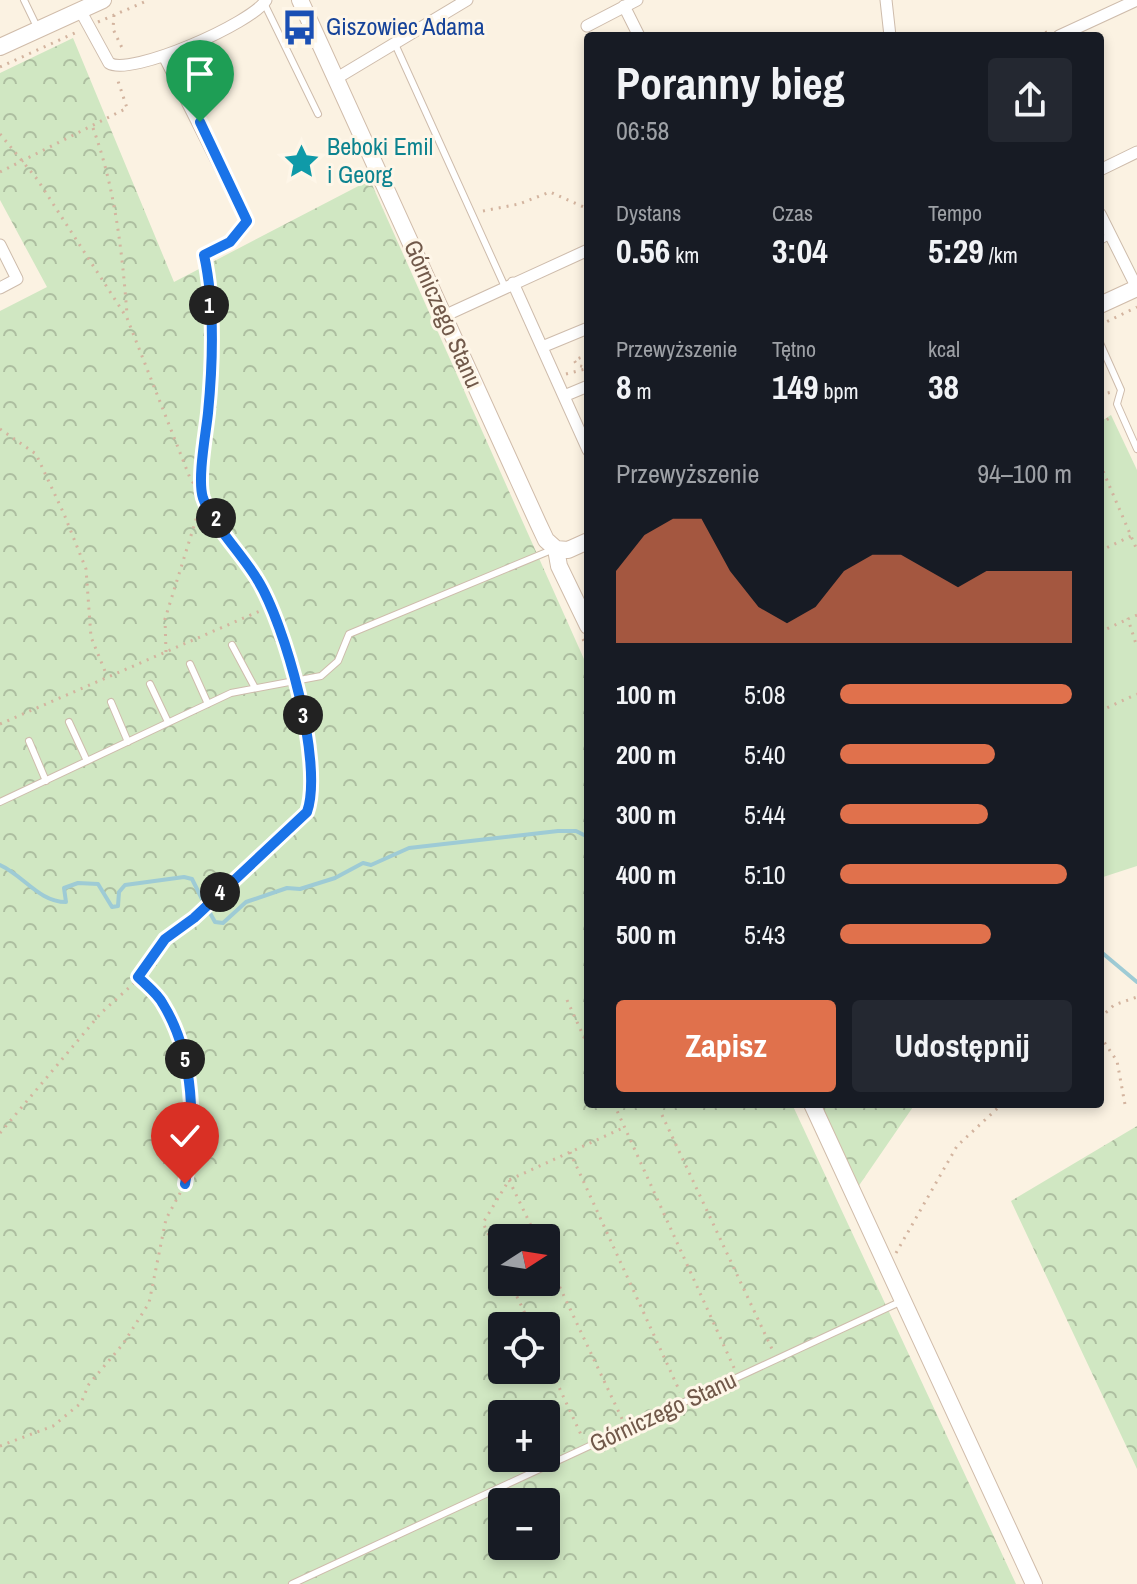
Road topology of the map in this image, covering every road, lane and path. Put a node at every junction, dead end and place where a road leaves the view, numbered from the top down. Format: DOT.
graph roads {
  1 [pos="24,0"];
  2 [pos="149,0"];
  3 [pos="300,0"];
  4 [pos="467,0"];
  5 [pos="637,0"];
  6 [pos="886,0"];
  7 [pos="1137,0"];
  8 [pos="98,1"];
  9 [pos="265,1"];
  10 [pos="624,6"];
  11 [pos="80,10"];
  12 [pos="114,15"];
  13 [pos="587,26"];
  14 [pos="87,27"];
  15 [pos="38,30"];
  16 [pos="637,32"];
  17 [pos="890,32"];
  18 [pos="1068,32"];
  19 [pos="395,44"];
  20 [pos="0,47"];
  21 [pos="134,53"];
  22 [pos="164,56"];
  23 [pos="0,67"];
  24 [pos="115,67"];
  25 [pos="337,78"];
  26 [pos="318,114"];
  27 [pos="93,128"];
  28 [pos="0,134"];
  29 [pos="1137,152"];
  30 [pos="23,160"];
  31 [pos="1104,168"];
  32 [pos="0,172"];
  33 [pos="584,207"];
  34 [pos="478,214"];
  35 [pos="247,221"];
  36 [pos="1106,238"];
  37 [pos="0,245"];
  38 [pos="584,252"];
  39 [pos="509,285"];
  40 [pos="0,288"];
  41 [pos="1137,288"];
  42 [pos="1104,303"];
  43 [pos="1137,307"];
  44 [pos="444,316"];
  45 [pos="127,318"];
  46 [pos="1104,323"];
  47 [pos="584,330"];
  48 [pos="542,347"];
  49 [pos="1104,352"];
  50 [pos="584,356"];
  51 [pos="584,367"];
  52 [pos="584,369"];
  53 [pos="555,377"];
  54 [pos="584,388"];
  55 [pos="564,396"];
  56 [pos="1120,413"];
  57 [pos="1104,422"];
  58 [pos="0,429"];
  59 [pos="584,441"];
  60 [pos="1137,449"];
  61 [pos="1104,476"];
  62 [pos="203,497"];
  63 [pos="1131,536"];
  64 [pos="584,543"];
  65 [pos="556,549"];
  66 [pos="1104,549"];
  67 [pos="1137,550"];
  68 [pos="269,607"];
  69 [pos="1137,615"];
  70 [pos="584,618"];
  71 [pos="1128,619"];
  72 [pos="1104,630"];
  73 [pos="232,645"];
  74 [pos="1137,647"];
  75 [pos="166,652"];
  76 [pos="190,664"];
  77 [pos="107,678"];
  78 [pos="293,681"];
  79 [pos="150,684"];
  80 [pos="254,686"];
  81 [pos="1137,694"];
  82 [pos="111,702"];
  83 [pos="208,704"];
  84 [pos="1104,709"];
  85 [pos="69,722"];
  86 [pos="168,722"];
  87 [pos="0,724"];
  88 [pos="29,741"];
  89 [pos="128,742"];
  90 [pos="87,761"];
  91 [pos="46,781"];
  92 [pos="0,790"];
  93 [pos="2,801"];
  94 [pos="138,977"];
  95 [pos="1137,997"];
  96 [pos="567,1000"];
  97 [pos="1104,1014"];
  98 [pos="584,1037"];
  99 [pos="1104,1042"];
  100 [pos="616,1108"];
  101 [pos="814,1108"];
  102 [pos="998,1108"];
  103 [pos="1126,1110"];
  104 [pos="662,1115"];
  105 [pos="625,1127"];
  106 [pos="0,1133"];
  107 [pos="570,1152"];
  108 [pos="509,1180"];
  109 [pos="530,1224"];
  110 [pos="488,1234"];
  111 [pos="888,1267"];
  112 [pos="560,1288"];
  113 [pos="902,1301"];
  114 [pos="777,1359"];
  115 [pos="739,1377"];
  116 [pos="558,1384"];
  117 [pos="685,1402"];
  118 [pos="627,1429"];
  119 [pos="0,1446"];
  120 [pos="587,1447"];
  121 [pos="292,1584"];
  122 [pos="1034,1584"];
  1 -- 15 [label="lane"];
  2 -- 12 [label="path"];
  3 -- 25 [label="street, Górniczego Stanu"];
  4 -- 19 [label="street"];
  5 -- 10 [label="street"];
  6 -- 17 [label="street"];
  7 -- 18 [label="street"];
  8 -- 11 [label="street"];
  9 -- 22 [label="street"];
  9 -- 26 [label="lane"];
  10 -- 13 [label="street"];
  10 -- 16 [label="street"];
  11 -- 14 [label="street"];
  11 -- 15 [label="street"];
  12 -- 14 [label="path"];
  12 -- 21 [label="path"];
  14 -- 23 [label="path"];
  14 -- 24 [label="street"];
  15 -- 20 [label="street"];
  19 -- 25 [label="street"];
  19 -- 39 [label="lane"];
  22 -- 24 [label="street"];
  22 -- 35 [label="street"];
  24 -- 27 [label="path"];
  25 -- 44 [label="street, Górniczego Stanu"];
  27 -- 30 [label="path"];
  27 -- 45 [label="path"];
  28 -- 30 [label="path"];
  29 -- 31 [label="street"];
  30 -- 32 [label="path"];
  30 -- 45 [label="path"];
  33 -- 34 [label="path"];
  35 -- 62 [label="path"];
  36 -- 41 [label="street"];
  37 -- 40 [label="street"];
  38 -- 39 [label="street"];
  39 -- 44 [label="street"];
  39 -- 48 [label="street"];
  41 -- 42 [label="street"];
  43 -- 46 [label="path"];
  44 -- 65 [label="street, Górniczego Stanu"];
  45 -- 62 [label="path"];
  47 -- 48 [label="street"];
  48 -- 53 [label="street"];
  49 -- 56 [label="lane"];
  50 -- 51 [label="path"];
  52 -- 53 [label="path"];
  53 -- 55 [label="street"];
  54 -- 55 [label="street"];
  55 -- 59 [label="street"];
  56 -- 57 [label="path"];
  56 -- 60 [label="lane"];
  58 -- 77 [label="path"];
  61 -- 63 [label="path"];
  62 -- 68 [label="path"];
  62 -- 75 [label="path"];
  63 -- 66 [label="path"];
  63 -- 67 [label="path"];
  64 -- 65 [label="street"];
  65 -- 70 [label="street, Górniczego Stanu"];
  65 -- 78 [label="lane"];
  68 -- 75 [label="path"];
  68 -- 78 [label="path"];
  69 -- 71 [label="path"];
  71 -- 72 [label="path"];
  71 -- 74 [label="path"];
  73 -- 80 [label="lane"];
  75 -- 77 [label="path"];
  76 -- 83 [label="lane"];
  77 -- 87 [label="path"];
  78 -- 80 [label="lane"];
  78 -- 94 [label="path"];
  79 -- 86 [label="lane"];
  80 -- 83 [label="lane"];
  81 -- 84 [label="path"];
  82 -- 89 [label="lane"];
  83 -- 86 [label="lane"];
  85 -- 90 [label="lane"];
  86 -- 89 [label="lane"];
  88 -- 91 [label="lane"];
  89 -- 90 [label="lane"];
  90 -- 91 [label="lane"];
  91 -- 93 [label="lane"];
  92 -- 93 [label="lane"];
  94 -- 106 [label="path"];
  94 -- 119 [label="path"];
  95 -- 97 [label="path"];
  96 -- 98 [label="path"];
  99 -- 103 [label="path"];
  100 -- 105 [label="path"];
  101 -- 111 [label="street"];
  102 -- 111 [label="path"];
  104 -- 114 [label="path"];
  105 -- 107 [label="path"];
  105 -- 115 [label="path"];
  107 -- 108 [label="path"];
  107 -- 117 [label="path"];
  108 -- 109 [label="path"];
  108 -- 110 [label="path"];
  111 -- 113 [label="street"];
  112 -- 118 [label="path"];
  113 -- 114 [label="lane, Górniczego Stanu"];
  113 -- 122 [label="street"];
  114 -- 115 [label="lane, Górniczego Stanu"];
  115 -- 117 [label="lane, Górniczego Stanu"];
  116 -- 120 [label="path"];
  117 -- 118 [label="lane, Górniczego Stanu"];
  118 -- 120 [label="lane, Górniczego Stanu"];
  120 -- 121 [label="lane, Górniczego Stanu"];
}
